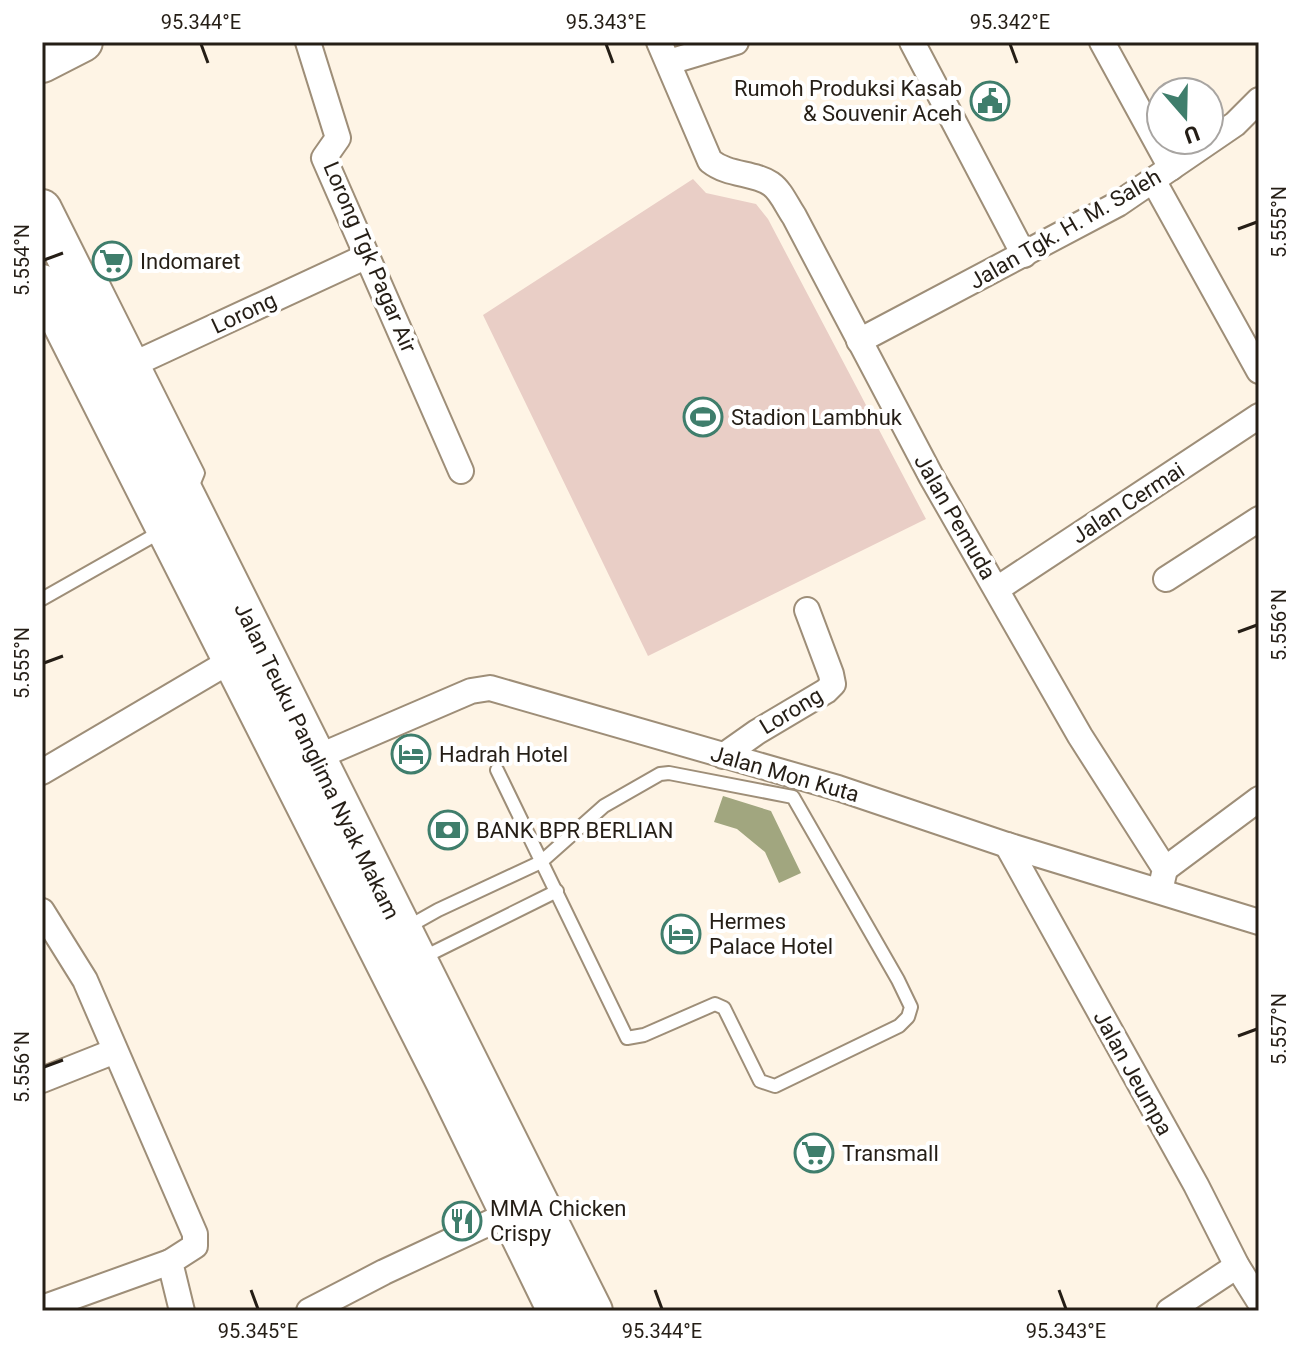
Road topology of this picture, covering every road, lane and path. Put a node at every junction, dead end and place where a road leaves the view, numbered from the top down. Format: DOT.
graph roads {
  1 [pos="83,42"];
  2 [pos="308,42"];
  3 [pos="736,42"];
  4 [pos="912,42"];
  5 [pos="1102,42"];
  6 [pos="664,52"];
  7 [pos="42,63"];
  8 [pos="1259,100"];
  9 [pos="1162,174"];
  10 [pos="42,209"];
  11 [pos="1024,255"];
  12 [pos="367,256"];
  13 [pos="58,280"];
  14 [pos="859,341"];
  15 [pos="131,365"];
  16 [pos="1259,371"];
  17 [pos="1259,416"];
  18 [pos="139,441"];
  19 [pos="461,471"];
  20 [pos="184,494"];
  21 [pos="1259,519"];
  22 [pos="165,529"];
  23 [pos="1166,579"];
  24 [pos="997,589"];
  25 [pos="42,599"];
  26 [pos="807,610"];
  27 [pos="232,660"];
  28 [pos="723,756"];
  29 [pos="315,758"];
  30 [pos="497,770"];
  31 [pos="42,772"];
  32 [pos="1259,799"];
  33 [pos="1007,845"];
  34 [pos="541,862"];
  35 [pos="1162,880"];
  36 [pos="557,891"];
  37 [pos="42,911"];
  38 [pos="1259,922"];
  39 [pos="397,938"];
  40 [pos="115,1051"];
  41 [pos="42,1080"];
  42 [pos="525,1206"];
  43 [pos="170,1262"];
  44 [pos="1237,1266"];
  45 [pos="1259,1301"];
  46 [pos="42,1308"];
  47 [pos="182,1311"];
  48 [pos="309,1311"];
  49 [pos="557,1311"];
  50 [pos="593,1311"];
  51 [pos="1169,1311"];
  1 -- 7 [label="main road"];
  2 -- 12 [label="street, Lorong Tgk Pagar Air"];
  3 -- 6 [label="street"];
  4 -- 11 [label="street"];
  5 -- 9 [label="street"];
  6 -- 14 [label="street, Jalan Pemuda"];
  8 -- 9 [label="street, Jalan Tgk. H. M. Saleh"];
  9 -- 11 [label="street, Jalan Tgk. H. M. Saleh"];
  9 -- 16 [label="street"];
  10 -- 13 [label="main road, Jalan Teuku Panglima Nyak Makam"];
  11 -- 14 [label="street, Jalan Tgk. H. M. Saleh"];
  12 -- 15 [label="street, Lorong"];
  12 -- 19 [label="street, Lorong Tgk Pagar Air"];
  13 -- 15 [label="main road, Jalan Teuku Panglima Nyak Makam"];
  13 -- 18 [label="main road, Jalan Teuku Panglima Nyak Makam"];
  14 -- 24 [label="street, Jalan Pemuda"];
  15 -- 18 [label="main road, Jalan Teuku Panglima Nyak Makam"];
  15 -- 20 [label="lane"];
  17 -- 24 [label="street, Jalan Cermai"];
  18 -- 20 [label="main road, Jalan Teuku Panglima Nyak Makam"];
  18 -- 22 [label="main road, Jalan Teuku Panglima Nyak Makam"];
  20 -- 29 [label="main road, Jalan Teuku Panglima Nyak Makam"];
  21 -- 23 [label="street"];
  22 -- 25 [label="lane"];
  22 -- 27 [label="main road, Jalan Teuku Panglima Nyak Makam"];
  24 -- 35 [label="street, Jalan Pemuda"];
  26 -- 28 [label="street, Lorong"];
  27 -- 31 [label="street"];
  27 -- 39 [label="main road, Jalan Teuku Panglima Nyak Makam"];
  28 -- 29 [label="street, Jalan Mon Kuta"];
  28 -- 33 [label="street, Jalan Mon Kuta"];
  29 -- 39 [label="main road, Jalan Teuku Panglima Nyak Makam"];
  30 -- 34 [label="lane"];
  32 -- 35 [label="street"];
  33 -- 35 [label="street, Jalan Mon Kuta"];
  33 -- 44 [label="street, Jalan Jeumpa"];
  34 -- 36 [label="lane"];
  34 -- 36 [label="lane"];
  34 -- 39 [label="lane"];
  35 -- 38 [label="street, Jalan Mon Kuta"];
  36 -- 39 [label="lane"];
  37 -- 40 [label="street"];
  39 -- 42 [label="main road, Jalan Teuku Panglima Nyak Makam"];
  39 -- 42 [label="main road, Jalan Teuku Panglima Nyak Makam"];
  40 -- 41 [label="street"];
  40 -- 43 [label="street"];
  42 -- 48 [label="street"];
  42 -- 49 [label="main road, Jalan Teuku Panglima Nyak Makam"];
  42 -- 50 [label="main road, Jalan Teuku Panglima Nyak Makam"];
  43 -- 46 [label="street"];
  43 -- 47 [label="street"];
  44 -- 45 [label="street, Jalan Jeumpa"];
  44 -- 51 [label="street"];
}
